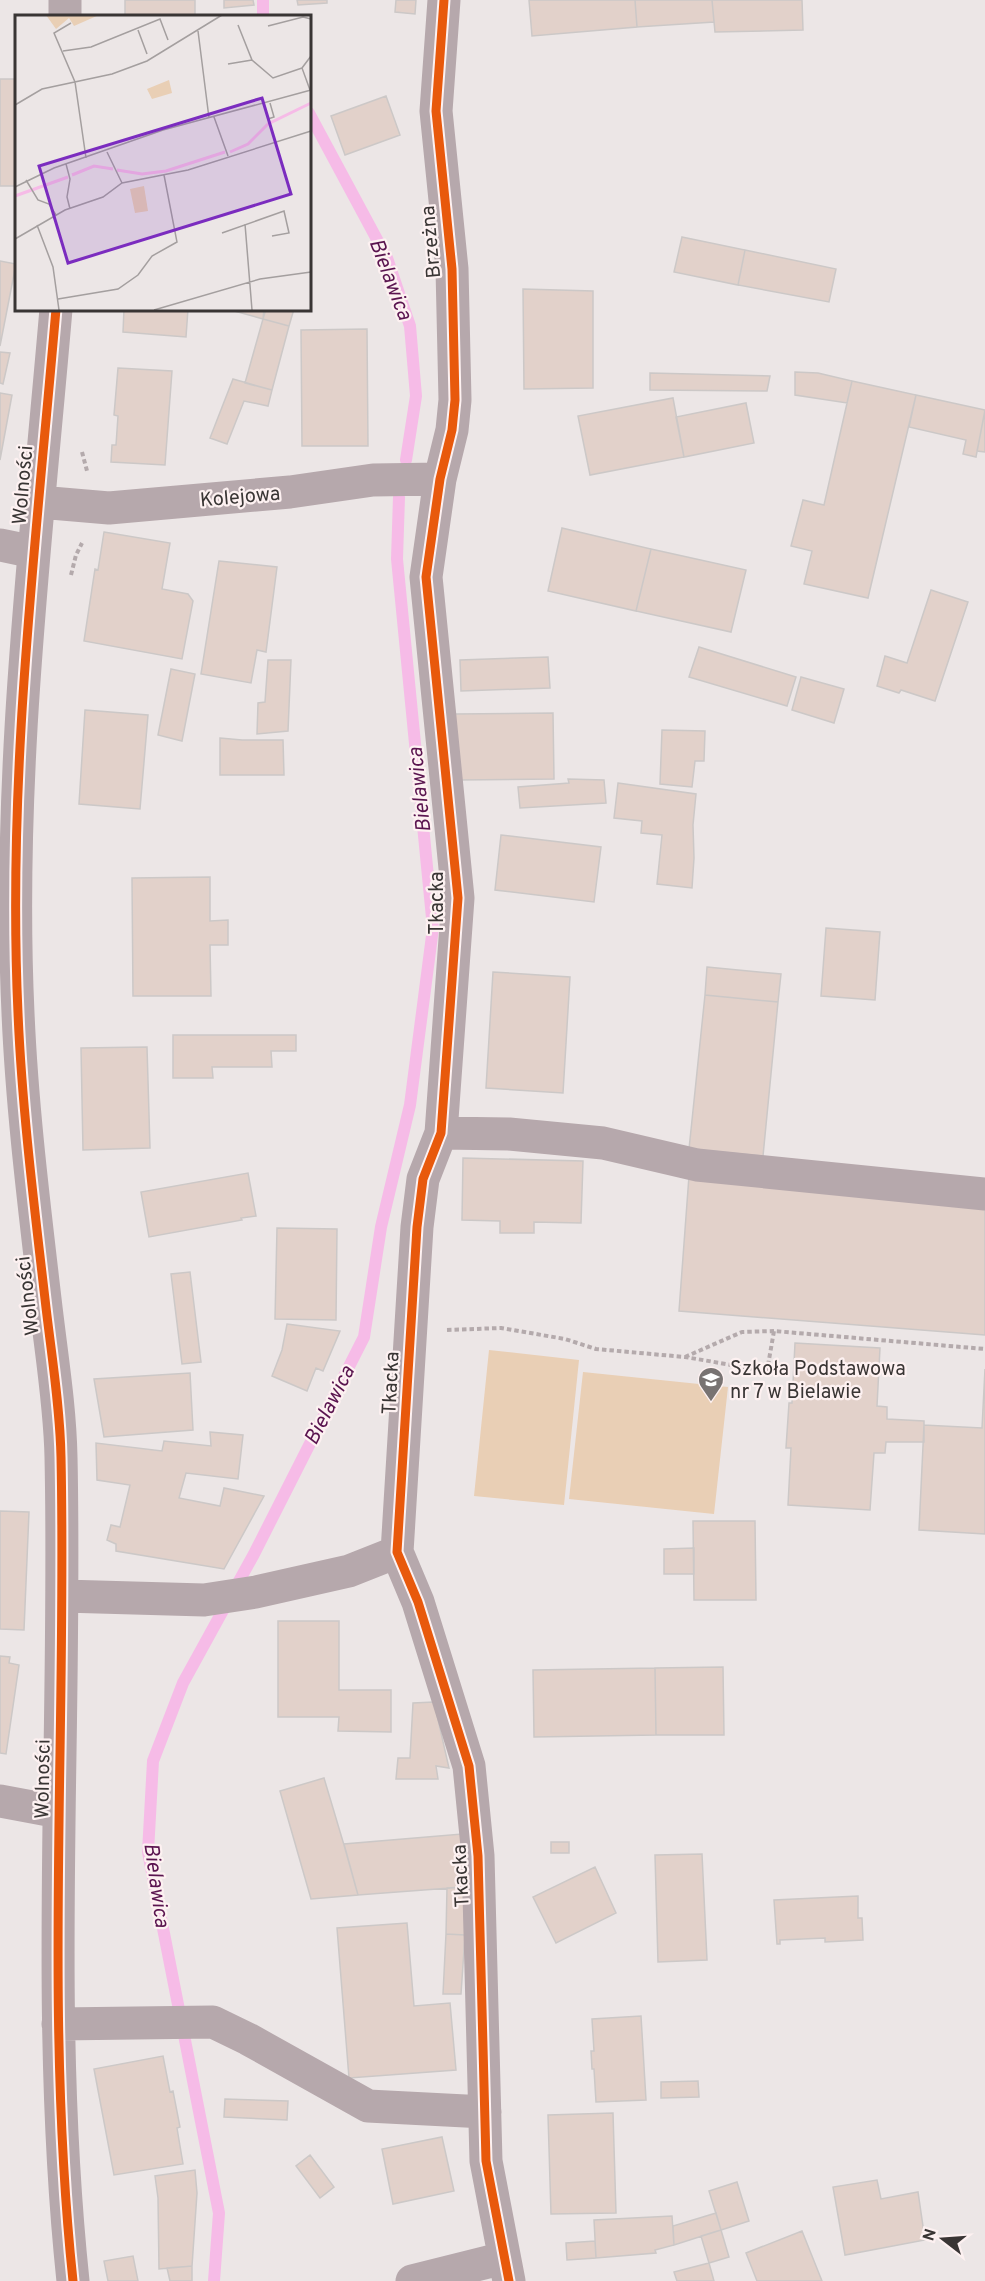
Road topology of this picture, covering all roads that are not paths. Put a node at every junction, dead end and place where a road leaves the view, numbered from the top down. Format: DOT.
graph roads {
  1 [pos="444,0"];
  2 [pos="56,310"];
  3 [pos="440,479"];
  4 [pos="39,502"];
  5 [pos="0,545"];
  6 [pos="34,552"];
  7 [pos="441,1133"];
  8 [pos="985,1194"];
  9 [pos="397,1552"];
  10 [pos="63,1596"];
  11 [pos="0,1801"];
  12 [pos="59,1812"];
  13 [pos="58,2024"];
  14 [pos="485,2112"];
  15 [pos="506,2270"];
  16 [pos="73,2281"];
  17 [pos="412,2281"];
  1 -- 3 [label="street, Brzeżna"];
  2 -- 4 [label="street, Wolności"];
  3 -- 4 [label="street, Kolejowa"];
  3 -- 7 [label="street, Tkacka"];
  4 -- 6 [label="street, Wolności"];
  5 -- 6 [label="street"];
  6 -- 10 [label="street, Wolności"];
  7 -- 8 [label="street"];
  7 -- 9 [label="street, Tkacka"];
  9 -- 10 [label="street"];
  9 -- 14 [label="street, Tkacka"];
  10 -- 12 [label="street, Wolności"];
  11 -- 12 [label="street"];
  12 -- 13 [label="street, Wolności"];
  13 -- 14 [label="street"];
  13 -- 16 [label="street, Wolności"];
  14 -- 15 [label="street, Tkacka"];
  15 -- 17 [label="street"];
}
